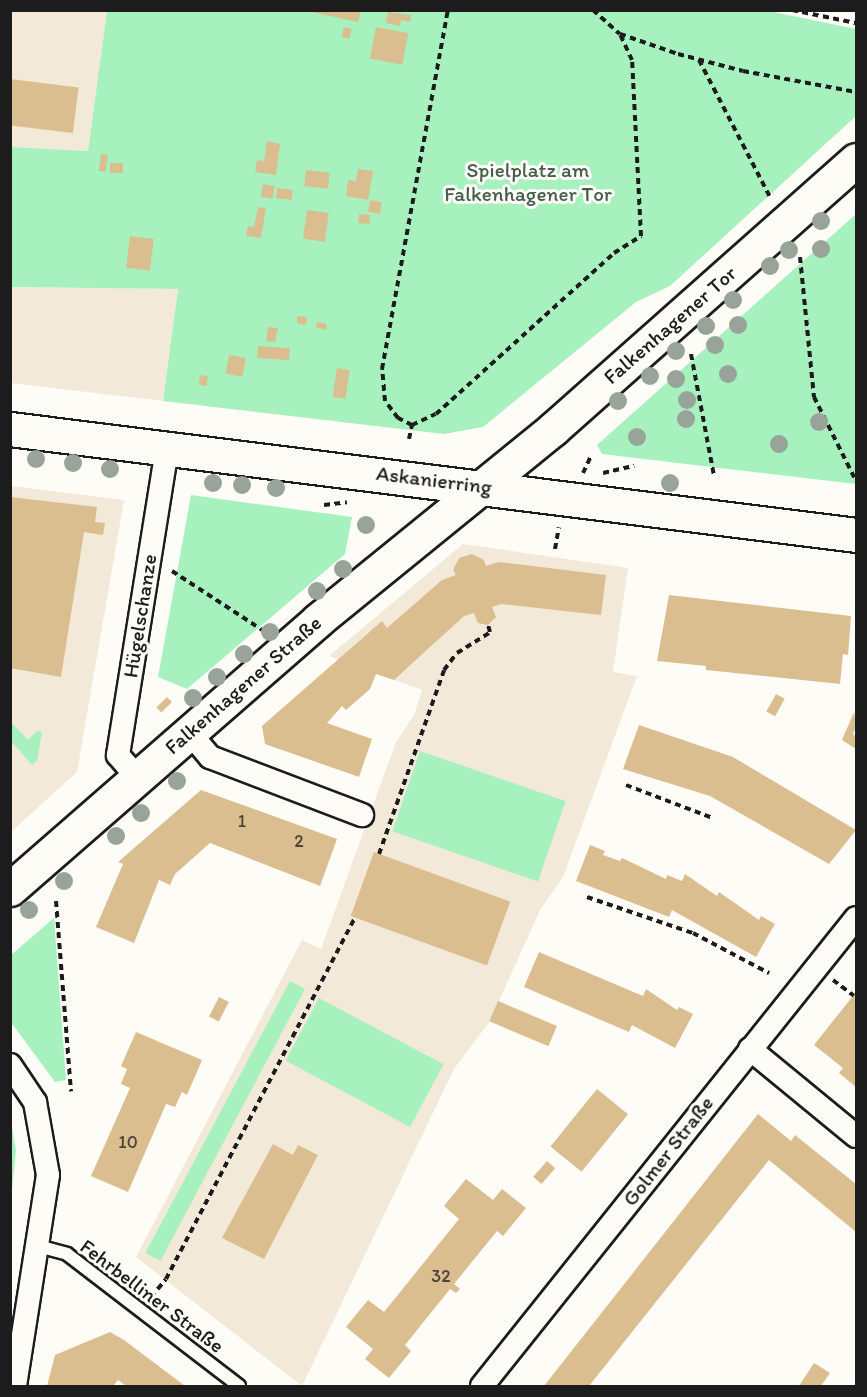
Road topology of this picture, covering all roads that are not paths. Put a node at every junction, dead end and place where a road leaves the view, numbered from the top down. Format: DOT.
graph roads {
  1 [pos="856,160"];
  2 [pos="10,429"];
  3 [pos="167,448"];
  4 [pos="480,486"];
  5 [pos="856,535"];
  6 [pos="189,732"];
  7 [pos="137,777"];
  8 [pos="363,815"];
  9 [pos="10,889"];
  10 [pos="856,918"];
  11 [pos="750,1049"];
  12 [pos="10,1065"];
  13 [pos="856,1136"];
  14 [pos="38,1246"];
  15 [pos="15,1386"];
  16 [pos="239,1386"];
  17 [pos="482,1386"];
  1 -- 4 [label="street, Falkenhagener Tor"];
  2 -- 3 [label="street, Askanierring"];
  3 -- 4 [label="street, Askanierring"];
  3 -- 7 [label="street, Hügelschanze"];
  4 -- 5 [label="street, Askanierring"];
  4 -- 6 [label="street, Falkenhagener Straße"];
  6 -- 7 [label="street, Falkenhagener Straße"];
  6 -- 8 [label="street"];
  7 -- 9 [label="street, Falkenhagener Straße"];
  10 -- 11 [label="street, Golmer Straße"];
  11 -- 13 [label="street"];
  11 -- 17 [label="street, Golmer Straße"];
  12 -- 14 [label="street"];
  14 -- 15 [label="street"];
  14 -- 16 [label="lane, Fehrbelliner Straße"];
}
